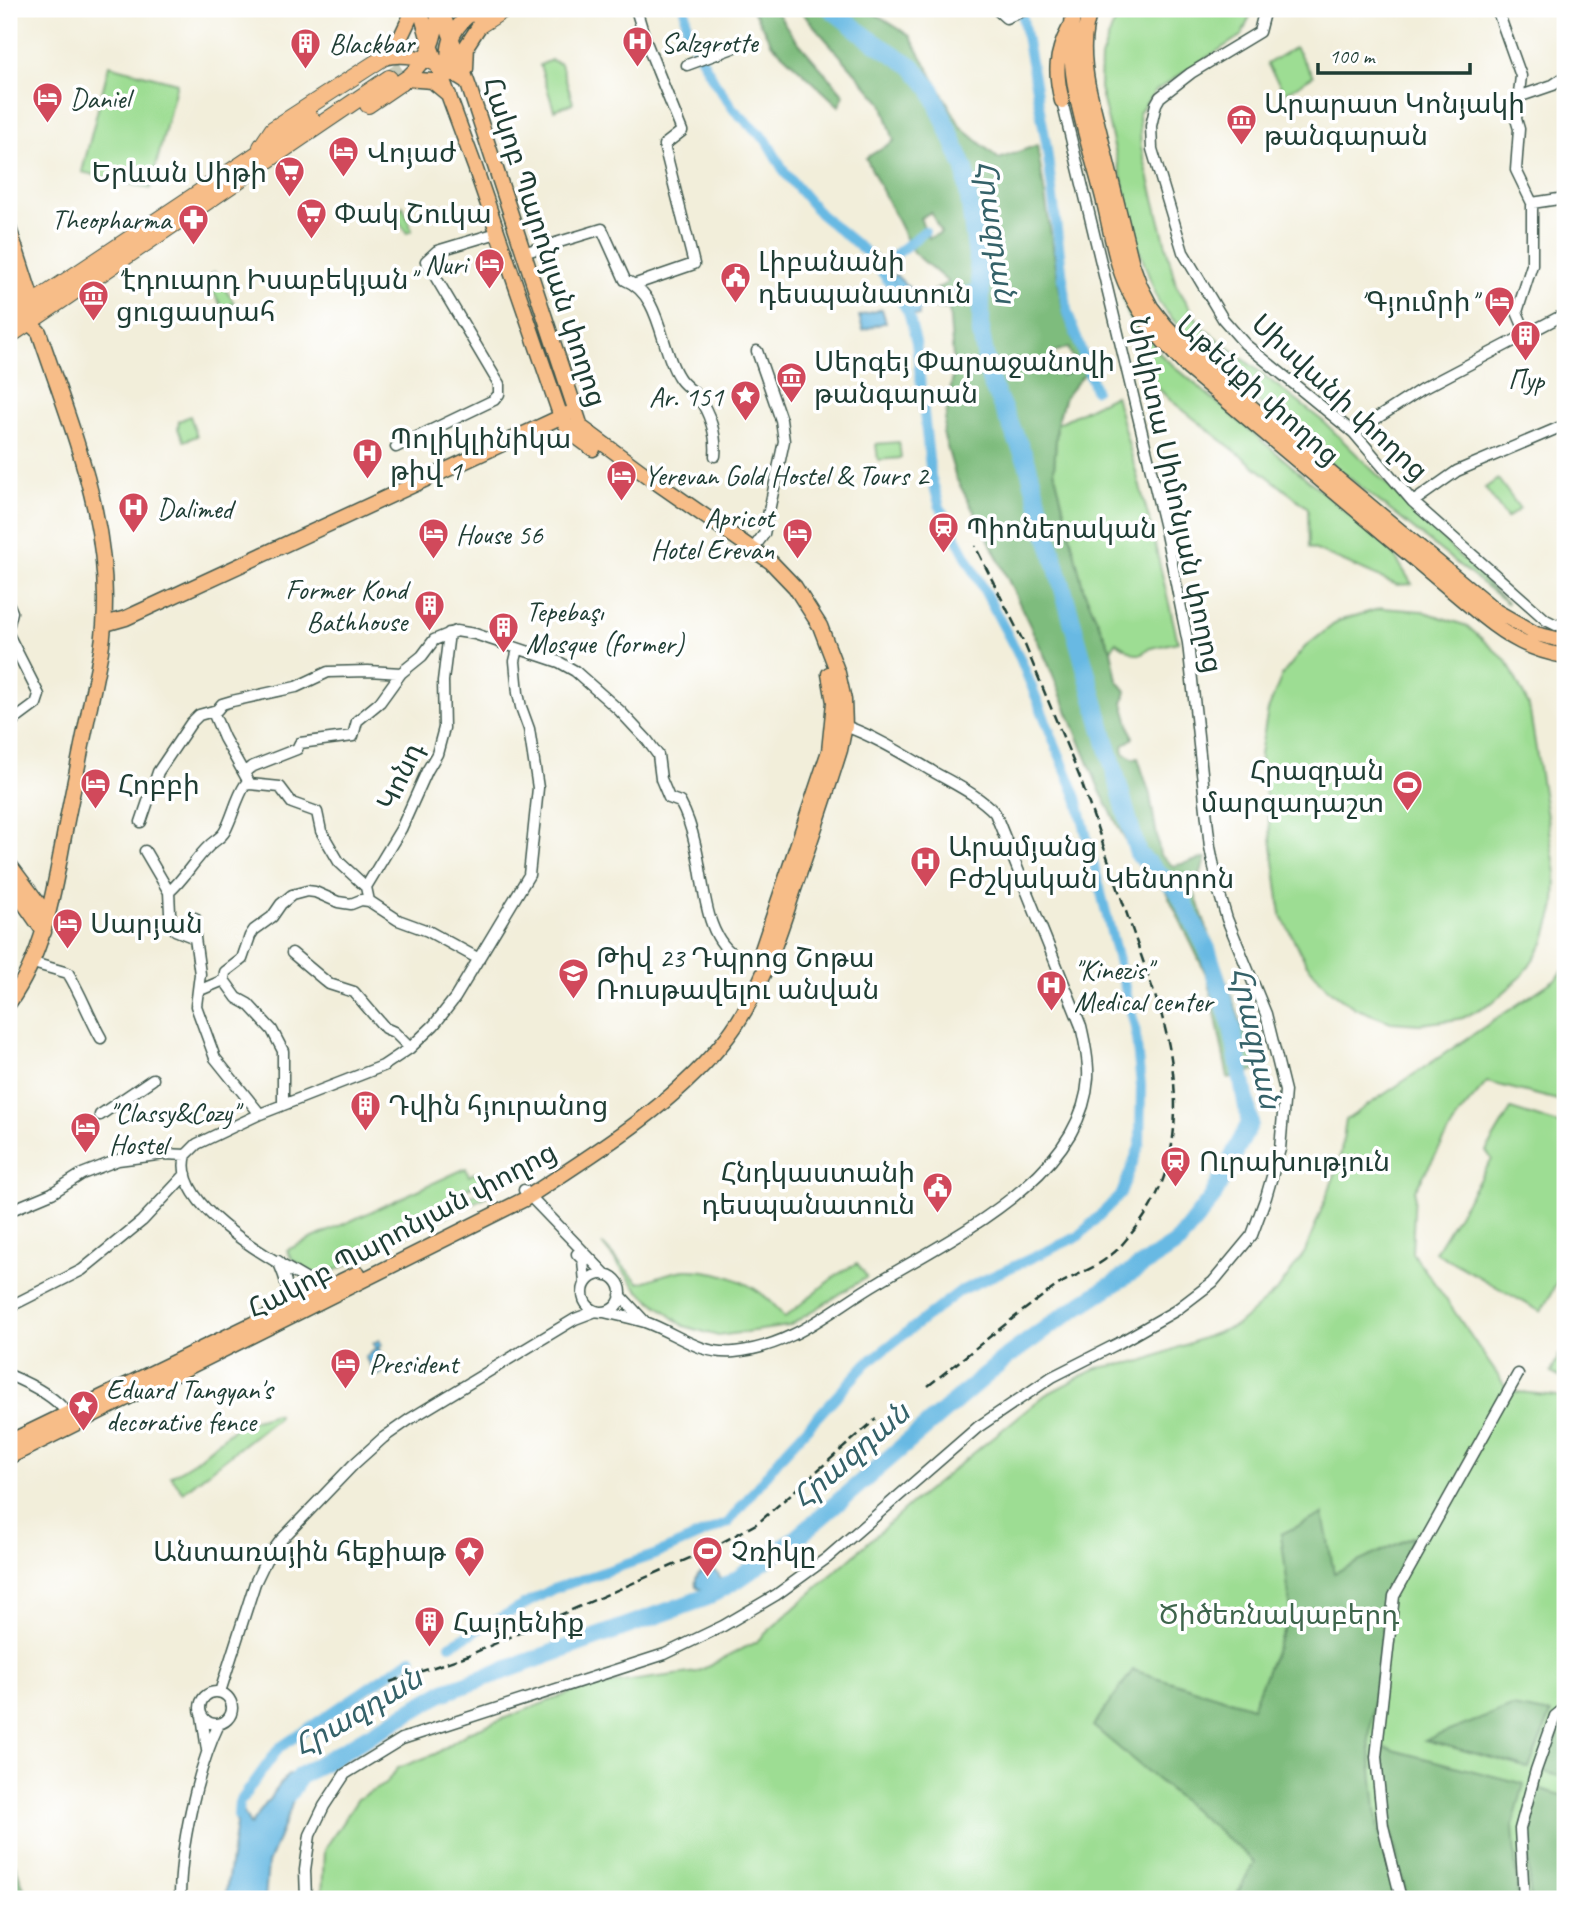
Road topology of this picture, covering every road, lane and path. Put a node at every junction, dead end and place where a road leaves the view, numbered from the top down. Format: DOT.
graph roads {
  1 [pos="414,9"];
  2 [pos="422,9"];
  3 [pos="451,9"];
  4 [pos="505,9"];
  5 [pos="636,9"];
  6 [pos="996,9"];
  7 [pos="1074,9"];
  8 [pos="1091,9"];
  9 [pos="1265,9"];
  10 [pos="1497,9"];
  11 [pos="1027,10"];
  12 [pos="476,16"];
  13 [pos="445,22"];
  14 [pos="1071,25"];
  15 [pos="733,48"];
  16 [pos="436,60"];
  17 [pos="687,65"];
  18 [pos="385,69"];
  19 [pos="1074,70"];
  20 [pos="1565,78"];
  21 [pos="406,79"];
  22 [pos="466,81"];
  23 [pos="449,95"];
  24 [pos="1518,97"];
  25 [pos="1062,101"];
  26 [pos="243,178"];
  27 [pos="1565,198"];
  28 [pos="1532,203"];
  29 [pos="9,228"];
  30 [pos="497,233"];
  31 [pos="523,253"];
  32 [pos="9,262"];
  33 [pos="636,284"];
  34 [pos="31,313"];
  35 [pos="1565,314"];
  36 [pos="9,319"];
  37 [pos="1526,333"];
  38 [pos="9,336"];
  39 [pos="757,351"];
  40 [pos="575,411"];
  41 [pos="561,417"];
  42 [pos="1565,425"];
  43 [pos="1354,433"];
  44 [pos="396,447"];
  45 [pos="715,456"];
  46 [pos="1413,502"];
  47 [pos="753,549"];
  48 [pos="9,605"];
  49 [pos="9,624"];
  50 [pos="105,624"];
  51 [pos="1565,624"];
  52 [pos="449,633"];
  53 [pos="9,636"];
  54 [pos="1565,641"];
  55 [pos="518,649"];
  56 [pos="1565,656"];
  57 [pos="401,673"];
  58 [pos="213,712"];
  59 [pos="9,724"];
  60 [pos="845,726"];
  61 [pos="244,772"];
  62 [pos="250,784"];
  63 [pos="141,822"];
  64 [pos="145,851"];
  65 [pos="9,863"];
  66 [pos="9,882"];
  67 [pos="366,887"];
  68 [pos="169,892"];
  69 [pos="369,901"];
  70 [pos="47,915"];
  71 [pos="195,918"];
  72 [pos="44,932"];
  73 [pos="195,938"];
  74 [pos="292,953"];
  75 [pos="743,955"];
  76 [pos="479,959"];
  77 [pos="33,963"];
  78 [pos="224,980"];
  79 [pos="198,992"];
  80 [pos="9,1003"];
  81 [pos="101,1038"];
  82 [pos="410,1048"];
  83 [pos="153,1079"];
  84 [pos="283,1105"];
  85 [pos="260,1114"];
  86 [pos="100,1115"];
  87 [pos="186,1155"];
  88 [pos="186,1174"];
  89 [pos="525,1194"];
  90 [pos="9,1211"];
  91 [pos="278,1261"];
  92 [pos="606,1275"];
  93 [pos="586,1283"];
  94 [pos="327,1294"];
  95 [pos="620,1296"];
  96 [pos="584,1302"];
  97 [pos="9,1307"];
  98 [pos="283,1310"];
  99 [pos="600,1312"];
  100 [pos="575,1319"];
  101 [pos="645,1322"];
  102 [pos="1518,1374"];
  103 [pos="9,1376"];
  104 [pos="67,1413"];
  105 [pos="9,1442"];
  106 [pos="9,1457"];
  107 [pos="220,1692"];
  108 [pos="1565,1708"];
  109 [pos="202,1716"];
  110 [pos="219,1724"];
  111 [pos="207,1750"];
  112 [pos="180,1899"];
  113 [pos="306,1899"];
  114 [pos="1401,1899"];
  115 [pos="1524,1899"];
  1 -- 18 [label="main road"];
  2 -- 13 [label="main road"];
  2 -- 16 [label="main road, Հակոբ Պարոնյան փողոց"];
  3 -- 12 [label="main road"];
  4 -- 12 [label="highway"];
  5 -- 33 [label="street"];
  6 -- 11 [label="street"];
  7 -- 14 [label="main road, Աթենքի փողոց"];
  8 -- 54 [label="main road, Աթենքի փողոց"];
  9 -- 43 [label="street, Սիսվանի փողոց"];
  10 -- 24 [label="street"];
  12 -- 13 [label="main road"];
  12 -- 22 [label="main road"];
  13 -- 16 [label="main road"];
  13 -- 16 [label="main road"];
  13 -- 22 [label="main road, Հակոբ Պարոնյան փողոց"];
  14 -- 19 [label="main road, Աթենքի փողոց"];
  14 -- 25 [label="main road"];
  15 -- 17 [label="street"];
  16 -- 18 [label="main road"];
  16 -- 21 [label="main road"];
  16 -- 22 [label="main road"];
  16 -- 23 [label="main road, Հակոբ Պարոնյան փողոց"];
  18 -- 26 [label="highway"];
  18 -- 34 [label="highway"];
  19 -- 25 [label="main road"];
  19 -- 56 [label="main road, Աթենքի փողոց"];
  20 -- 24 [label="street"];
  21 -- 23 [label="main road"];
  21 -- 26 [label="highway"];
  22 -- 31 [label="main road, Հակոբ Պարոնյան փողոց"];
  23 -- 30 [label="main road, Հակոբ Պարոնյան փողոց"];
  24 -- 28 [label="street"];
  25 -- 113 [label="street, Նիկիտա Սիմոնյան փողոց"];
  26 -- 34 [label="highway"];
  27 -- 28 [label="street"];
  28 -- 37 [label="street"];
  29 -- 34 [label="main road"];
  30 -- 41 [label="main road, Հակոբ Պարոնյան փողոց"];
  30 -- 44 [label="street"];
  31 -- 33 [label="street"];
  31 -- 40 [label="main road, Հակոբ Պարոնյան փողոց"];
  32 -- 34 [label="main road"];
  33 -- 45 [label="street"];
  34 -- 36 [label="highway"];
  34 -- 38 [label="highway"];
  34 -- 50 [label="main road"];
  35 -- 37 [label="street"];
  37 -- 43 [label="street"];
  39 -- 47 [label="street"];
  40 -- 41 [label="main road"];
  40 -- 47 [label="main road, Հակոբ Պարոնյան փողոց"];
  41 -- 50 [label="main road"];
  41 -- 89 [label="main road, Հակոբ Պարոնյան փողոց"];
  42 -- 46 [label="street, Սիսվանի փողոց"];
  43 -- 46 [label="street, Սիսվանի փողոց"];
  46 -- 51 [label="street"];
  47 -- 60 [label="main road, Հակոբ Պարոնյան փողոց"];
  48 -- 49 [label="street"];
  50 -- 70 [label="main road"];
  52 -- 55 [label="street"];
  52 -- 57 [label="street"];
  52 -- 67 [label="street, Կոնդ"];
  53 -- 59 [label="street"];
  55 -- 75 [label="street"];
  55 -- 76 [label="street"];
  57 -- 58 [label="street"];
  57 -- 61 [label="street"];
  58 -- 61 [label="street"];
  58 -- 63 [label="street"];
  60 -- 89 [label="main road, Հակոբ Պարոնյան փողոց"];
  60 -- 101 [label="street"];
  61 -- 62 [label="street"];
  62 -- 67 [label="street"];
  62 -- 68 [label="street"];
  64 -- 68 [label="street"];
  65 -- 70 [label="main road"];
  66 -- 72 [label="main road"];
  67 -- 69 [label="street"];
  68 -- 73 [label="street"];
  69 -- 76 [label="street"];
  69 -- 78 [label="street"];
  70 -- 72 [label="main road"];
  71 -- 73 [label="street"];
  72 -- 77 [label="main road"];
  73 -- 79 [label="street"];
  74 -- 82 [label="street"];
  76 -- 82 [label="street"];
  77 -- 80 [label="main road"];
  77 -- 81 [label="street"];
  78 -- 79 [label="street"];
  78 -- 84 [label="street"];
  79 -- 85 [label="street"];
  82 -- 84 [label="street"];
  83 -- 86 [label="street"];
  84 -- 85 [label="street"];
  85 -- 87 [label="street"];
  87 -- 88 [label="street"];
  87 -- 90 [label="street"];
  88 -- 91 [label="street"];
  88 -- 97 [label="street"];
  89 -- 92 [label="street"];
  89 -- 93 [label="street"];
  89 -- 94 [label="main road, Հակոբ Պարոնյան փողոց"];
  89 -- 94 [label="main road, Հակոբ Պարոնյան փողոց"];
  91 -- 94 [label="street"];
  91 -- 98 [label="street"];
  92 -- 93 [label="street"];
  92 -- 95 [label="street"];
  93 -- 96 [label="street"];
  94 -- 98 [label="main road, Հակոբ Պարոնյան փողոց"];
  94 -- 106 [label="main road, Հակոբ Պարոնյան փողոց"];
  95 -- 99 [label="street"];
  95 -- 101 [label="street"];
  96 -- 99 [label="street"];
  96 -- 100 [label="street"];
  98 -- 104 [label="main road, Հակոբ Պարոնյան փողոց"];
  99 -- 100 [label="street"];
  99 -- 101 [label="street"];
  100 -- 107 [label="street"];
  102 -- 114 [label="street"];
  103 -- 104 [label="street"];
  104 -- 105 [label="main road, Հակոբ Պարոնյան փողոց"];
  107 -- 109 [label="street"];
  107 -- 110 [label="street"];
  108 -- 115 [label="street"];
  109 -- 110 [label="street"];
  109 -- 111 [label="street"];
  110 -- 111 [label="street"];
  111 -- 112 [label="street"];
}
